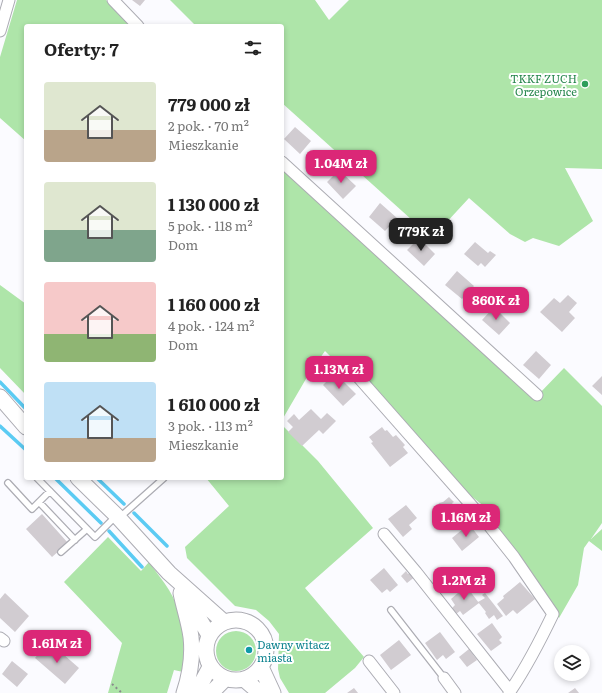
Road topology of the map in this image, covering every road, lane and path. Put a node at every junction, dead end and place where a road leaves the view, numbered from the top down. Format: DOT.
graph roads {
  1 [pos="9,0"];
  2 [pos="113,0"];
  3 [pos="136,24"];
  4 [pos="0,31"];
  5 [pos="284,164"];
  6 [pos="352,370"];
  7 [pos="537,395"];
  8 [pos="0,397"];
  9 [pos="0,411"];
  10 [pos="24,425"];
  11 [pos="24,429"];
  12 [pos="39,480"];
  13 [pos="80,480"];
  14 [pos="162,480"];
  15 [pos="8,483"];
  16 [pos="50,491"];
  17 [pos="39,502"];
  18 [pos="118,517"];
  19 [pos="87,529"];
  20 [pos="384,534"];
  21 [pos="75,540"];
  22 [pos="61,552"];
  23 [pos="169,573"];
  24 [pos="181,593"];
  25 [pos="390,610"];
  26 [pos="224,622"];
  27 [pos="209,635"];
  28 [pos="369,661"];
  29 [pos="210,667"];
  30 [pos="261,667"];
  31 [pos="444,678"];
  32 [pos="225,679"];
  33 [pos="244,679"];
  34 [pos="112,684"];
  35 [pos="509,692"];
  36 [pos="122,693"];
  37 [pos="184,693"];
  38 [pos="196,693"];
  39 [pos="211,693"];
  40 [pos="260,693"];
  41 [pos="273,693"];
  42 [pos="394,693"];
  43 [pos="455,693"];
  1 -- 4 [label="street"];
  2 -- 3 [label="street"];
  5 -- 7 [label="street"];
  6 -- 35 [label="street"];
  8 -- 10 [label="main road"];
  9 -- 11 [label="main road"];
  12 -- 16 [label="lane"];
  13 -- 18 [label="main road"];
  14 -- 18 [label="lane"];
  15 -- 17 [label="lane"];
  16 -- 17 [label="lane"];
  16 -- 19 [label="lane"];
  17 -- 21 [label="lane"];
  18 -- 19 [label="lane"];
  18 -- 23 [label="main road"];
  19 -- 21 [label="lane"];
  20 -- 35 [label="street"];
  21 -- 22 [label="lane"];
  23 -- 24 [label="main road"];
  23 -- 26 [label="main road"];
  24 -- 27 [label="main road"];
  24 -- 37 [label="main road"];
  25 -- 31 [label="lane"];
  26 -- 27 [label="main road"];
  26 -- 30 [label="main road"];
  27 -- 29 [label="main road"];
  28 -- 42 [label="street"];
  29 -- 32 [label="main road"];
  29 -- 38 [label="main road"];
  30 -- 33 [label="main road"];
  30 -- 41 [label="main road"];
  31 -- 43 [label="street"];
  32 -- 33 [label="main road"];
  32 -- 39 [label="main road"];
  33 -- 40 [label="main road"];
  34 -- 36 [label="path"];
}
